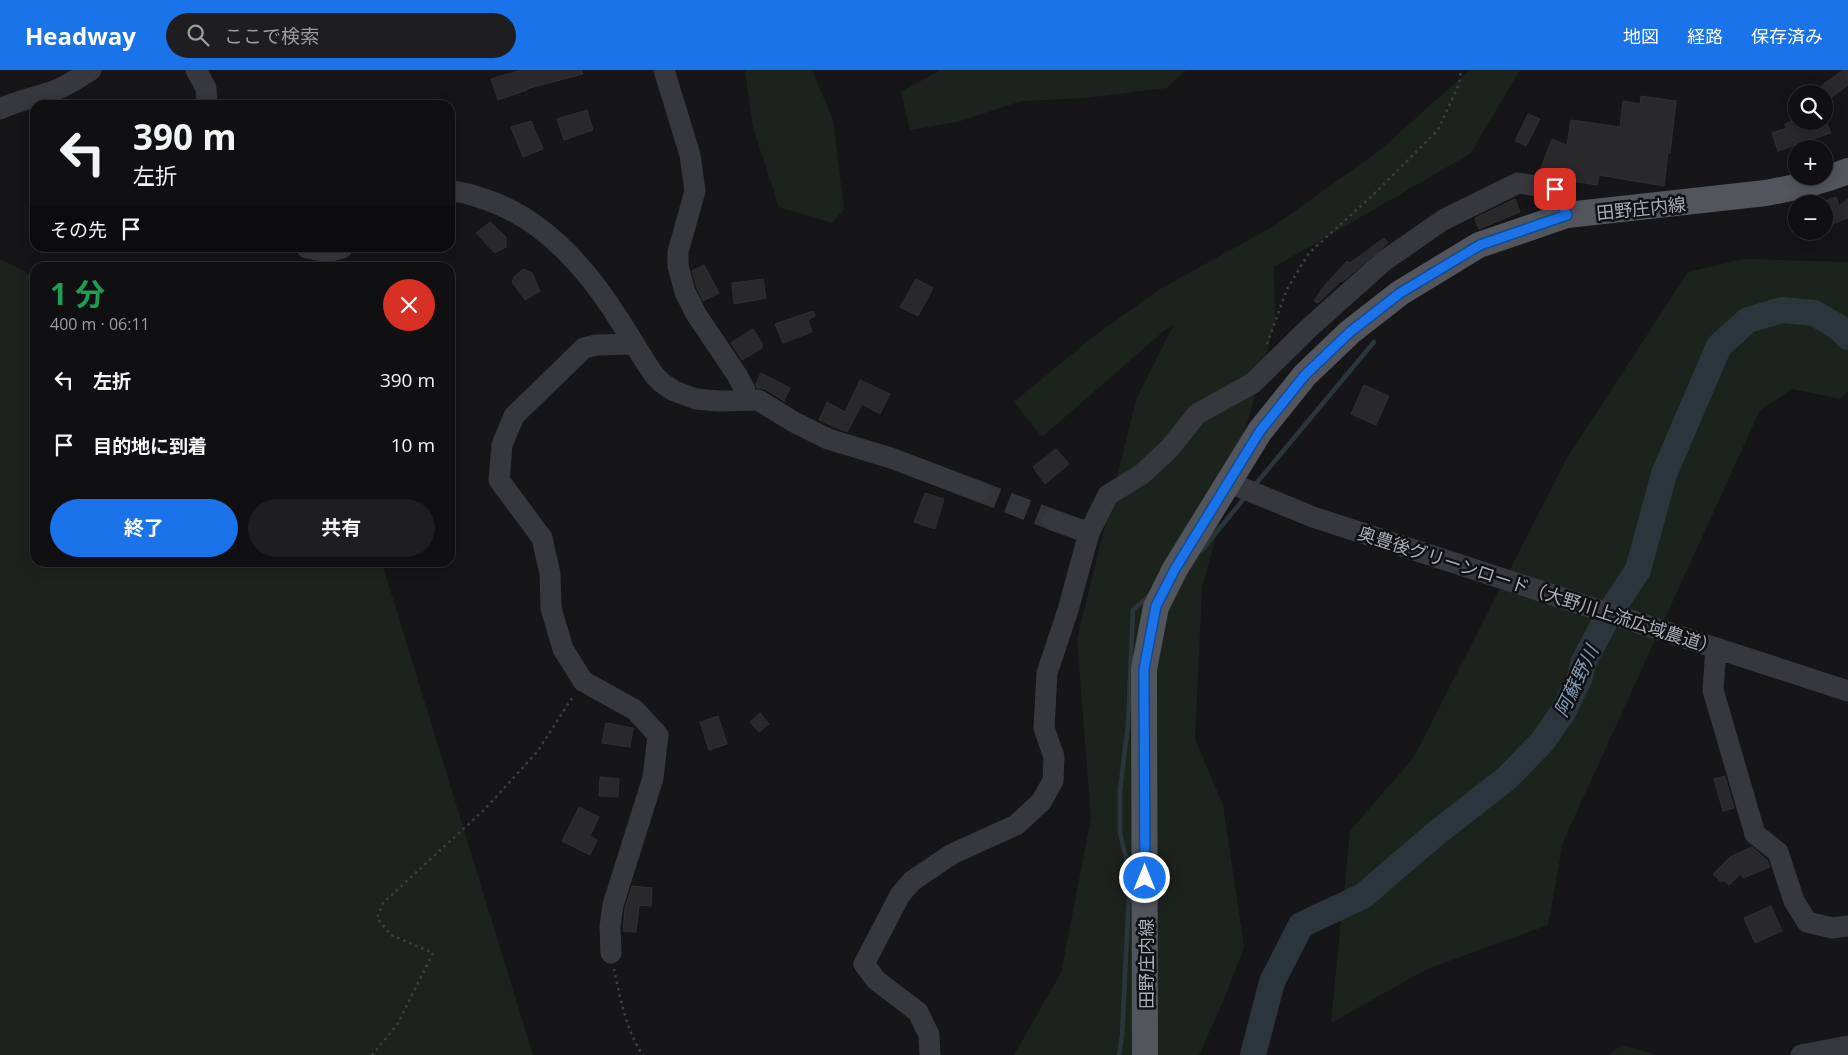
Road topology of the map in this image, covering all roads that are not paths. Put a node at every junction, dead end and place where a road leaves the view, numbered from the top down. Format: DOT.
graph roads {
  1 [pos="91,70"];
  2 [pos="196,70"];
  3 [pos="664,70"];
  4 [pos="207,100"];
  5 [pos="0,109"];
  6 [pos="1848,171"];
  7 [pos="455,192"];
  8 [pos="1567,215"];
  9 [pos="634,344"];
  10 [pos="747,400"];
  11 [pos="1230,483"];
  12 [pos="978,491"];
  13 [pos="1053,520"];
  14 [pos="1089,533"];
  15 [pos="1716,648"];
  16 [pos="1848,690"];
  17 [pos="1848,926"];
  18 [pos="611,952"];
  19 [pos="1848,1046"];
  20 [pos="930,1055"];
  21 [pos="1145,1055"];
  22 [pos="1801,1055"];
  1 -- 5 [label="street"];
  2 -- 4 [label="street"];
  3 -- 10 [label="street"];
  6 -- 8 [label="main road, 田野庄内線"];
  7 -- 9 [label="street"];
  8 -- 11 [label="main road, 田野庄内線"];
  8 -- 14 [label="street"];
  9 -- 10 [label="street"];
  9 -- 18 [label="street"];
  10 -- 12 [label="street"];
  11 -- 15 [label="street, 奥豊後グリーンロード（大野川上流広域農道）"];
  11 -- 21 [label="main road, 田野庄内線"];
  13 -- 14 [label="street"];
  14 -- 20 [label="street"];
  15 -- 16 [label="street, 奥豊後グリーンロード（大野川上流広域農道）"];
  15 -- 17 [label="street"];
  19 -- 22 [label="street"];
}
